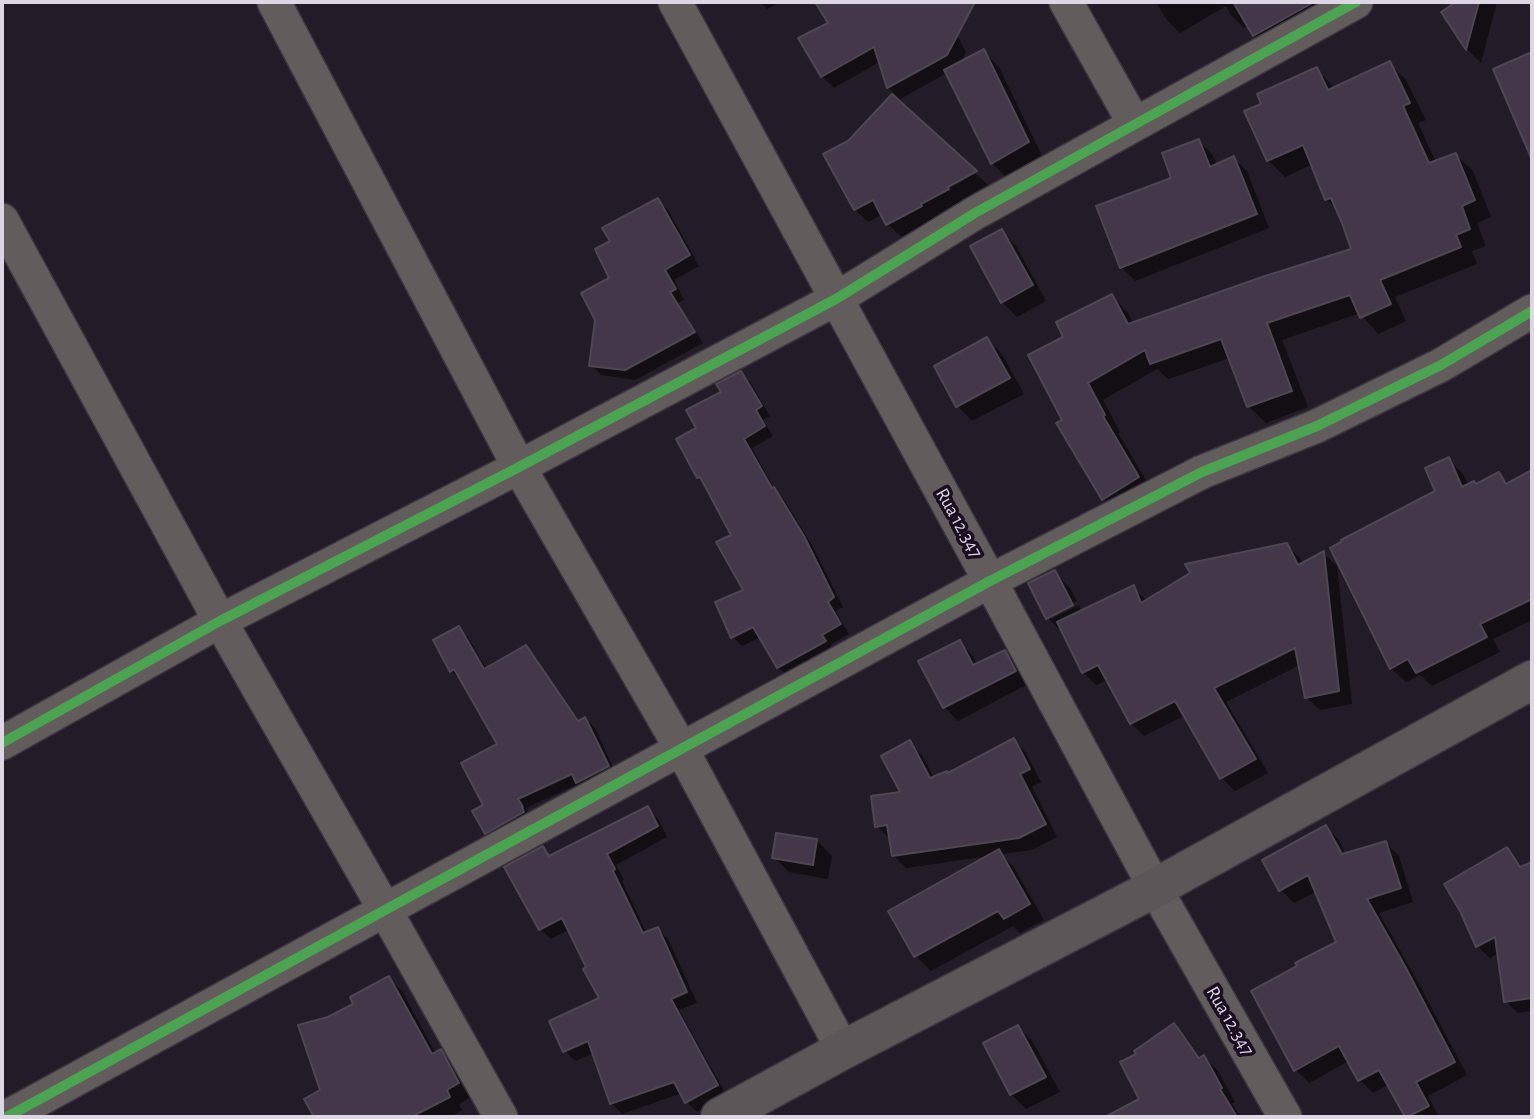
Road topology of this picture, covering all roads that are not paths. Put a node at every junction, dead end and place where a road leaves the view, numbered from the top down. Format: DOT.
graph roads {
  1 [pos="274,2"];
  2 [pos="676,2"];
  3 [pos="1066,2"];
  4 [pos="1356,2"];
  5 [pos="1134,123"];
  6 [pos="2,220"];
  7 [pos="836,299"];
  8 [pos="1532,311"];
  9 [pos="519,467"];
  10 [pos="990,581"];
  11 [pos="220,621"];
  12 [pos="1532,680"];
  13 [pos="2,743"];
  14 [pos="682,750"];
  15 [pos="1155,888"];
  16 [pos="385,909"];
  17 [pos="843,1050"];
  18 [pos="7,1117"];
  19 [pos="501,1117"];
  20 [pos="720,1117"];
  21 [pos="1285,1117"];
  1 -- 9 [label="street"];
  2 -- 7 [label="street, Rua 12.347"];
  3 -- 5 [label="street"];
  4 -- 5 [label="street"];
  5 -- 7 [label="street"];
  6 -- 11 [label="street"];
  7 -- 9 [label="street"];
  7 -- 10 [label="street, Rua 12.347"];
  8 -- 10 [label="street"];
  9 -- 11 [label="street"];
  9 -- 14 [label="street"];
  10 -- 14 [label="street"];
  10 -- 15 [label="street, Rua 12.347"];
  11 -- 13 [label="street"];
  11 -- 16 [label="street"];
  12 -- 15 [label="street"];
  14 -- 16 [label="street"];
  14 -- 17 [label="street"];
  15 -- 17 [label="street"];
  15 -- 21 [label="street, Rua 12.347"];
  16 -- 18 [label="street"];
  16 -- 19 [label="street"];
  17 -- 20 [label="street"];
}
